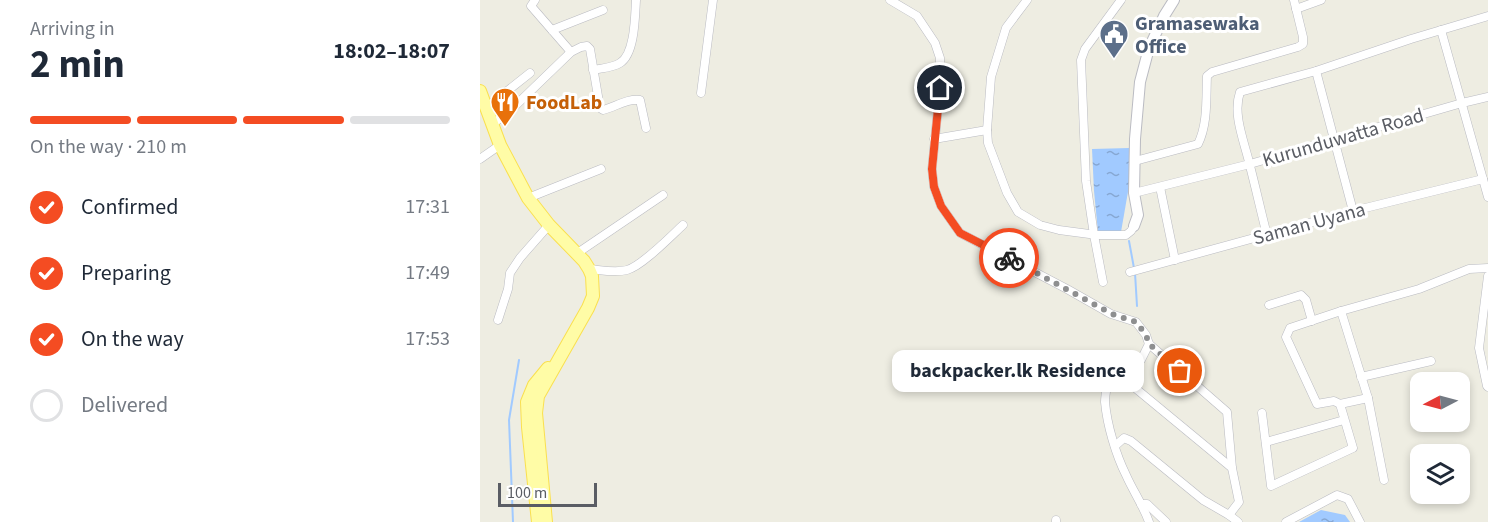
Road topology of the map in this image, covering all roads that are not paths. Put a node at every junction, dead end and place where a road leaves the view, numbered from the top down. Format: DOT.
graph roads {
  1 [pos="535,0"];
  2 [pos="636,0"];
  3 [pos="713,0"];
  4 [pos="890,0"];
  5 [pos="1027,0"];
  6 [pos="1121,0"];
  7 [pos="1174,0"];
  8 [pos="1294,0"];
  9 [pos="1321,0"];
  10 [pos="1296,9"];
  11 [pos="603,10"];
  12 [pos="1488,16"];
  13 [pos="552,30"];
  14 [pos="1441,30"];
  15 [pos="571,52"];
  16 [pos="593,70"];
  17 [pos="1316,71"];
  18 [pos="530,73"];
  19 [pos="480,91"];
  20 [pos="701,93"];
  21 [pos="1488,97"];
  22 [pos="1462,103"];
  23 [pos="486,107"];
  24 [pos="493,124"];
  25 [pos="646,128"];
  26 [pos="987,130"];
  27 [pos="934,139"];
  28 [pos="1334,141"];
  29 [pos="500,145"];
  30 [pos="480,159"];
  31 [pos="1136,161"];
  32 [pos="1250,164"];
  33 [pos="601,169"];
  34 [pos="1484,174"];
  35 [pos="1160,187"];
  36 [pos="1134,193"];
  37 [pos="663,195"];
  38 [pos="1488,197"];
  39 [pos="528,198"];
  40 [pos="1353,211"];
  41 [pos="549,225"];
  42 [pos="683,225"];
  43 [pos="1134,226"];
  44 [pos="1094,235"];
  45 [pos="1267,235"];
  46 [pos="576,254"];
  47 [pos="1175,260"];
  48 [pos="1488,268"];
  49 [pos="589,269"];
  50 [pos="1133,271"];
  51 [pos="1488,276"];
  52 [pos="1102,282"];
  53 [pos="1269,304"];
  54 [pos="1341,311"];
  55 [pos="498,320"];
  56 [pos="1311,321"];
  57 [pos="1485,328"];
  58 [pos="1149,344"];
  59 [pos="564,349"];
  60 [pos="1431,361"];
  61 [pos="1117,373"];
  62 [pos="1360,377"];
  63 [pos="1488,387"];
  64 [pos="1368,398"];
  65 [pos="1340,404"];
  66 [pos="1262,413"];
  67 [pos="1344,420"];
  68 [pos="1266,442"];
  69 [pos="1115,446"];
  70 [pos="1232,468"];
  71 [pos="1384,480"];
  72 [pos="1142,504"];
  73 [pos="1229,515"];
  74 [pos="538,522"];
  75 [pos="546,522"];
  76 [pos="1149,522"];
  77 [pos="1166,522"];
  78 [pos="1238,522"];
  79 [pos="1286,522"];
  80 [pos="1360,522"];
  1 -- 13 [label="street"];
  2 -- 16 [label="street"];
  3 -- 20 [label="street"];
  4 -- 27 [label="street"];
  5 -- 26 [label="street"];
  6 -- 44 [label="street"];
  7 -- 31 [label="street"];
  8 -- 10 [label="street"];
  9 -- 10 [label="street"];
  10 -- 31 [label="street"];
  11 -- 13 [label="street"];
  12 -- 14 [label="street"];
  13 -- 15 [label="street"];
  14 -- 17 [label="street"];
  14 -- 22 [label="street"];
  15 -- 16 [label="street"];
  15 -- 24 [label="street"];
  16 -- 25 [label="street"];
  17 -- 28 [label="street"];
  17 -- 32 [label="street"];
  18 -- 23 [label="street"];
  19 -- 23 [label="main road"];
  21 -- 22 [label="street, Kurunduwatta Road"];
  22 -- 28 [label="street, Kurunduwatta Road"];
  22 -- 34 [label="street"];
  23 -- 24 [label="main road"];
  24 -- 29 [label="main road"];
  26 -- 27 [label="street"];
  26 -- 44 [label="street"];
  27 -- 58 [label="street"];
  28 -- 32 [label="street, Kurunduwatta Road"];
  28 -- 40 [label="street"];
  29 -- 30 [label="street"];
  29 -- 39 [label="main road"];
  31 -- 36 [label="street"];
  32 -- 35 [label="street, Kurunduwatta Road"];
  32 -- 45 [label="street"];
  33 -- 39 [label="street"];
  34 -- 38 [label="street"];
  34 -- 40 [label="street, Saman Uyana"];
  35 -- 36 [label="street, Kurunduwatta Road"];
  35 -- 47 [label="street"];
  36 -- 43 [label="street"];
  37 -- 46 [label="street"];
  39 -- 41 [label="main road"];
  40 -- 45 [label="street, Saman Uyana"];
  41 -- 46 [label="main road"];
  41 -- 55 [label="street"];
  42 -- 49 [label="street"];
  43 -- 44 [label="street"];
  44 -- 52 [label="street"];
  45 -- 47 [label="street, Saman Uyana"];
  46 -- 49 [label="main road"];
  47 -- 50 [label="street, Saman Uyana"];
  48 -- 54 [label="street"];
  49 -- 59 [label="main road"];
  51 -- 57 [label="street"];
  53 -- 56 [label="street"];
  54 -- 56 [label="street"];
  54 -- 62 [label="street"];
  56 -- 65 [label="street"];
  57 -- 63 [label="street"];
  58 -- 61 [label="street"];
  58 -- 70 [label="street"];
  59 -- 74 [label="main road"];
  59 -- 75 [label="main road"];
  60 -- 62 [label="street"];
  61 -- 69 [label="street"];
  61 -- 70 [label="street"];
  62 -- 64 [label="street"];
  64 -- 65 [label="street"];
  64 -- 71 [label="street"];
  65 -- 67 [label="street"];
  66 -- 68 [label="street"];
  67 -- 68 [label="street"];
  67 -- 68 [label="street"];
  69 -- 72 [label="street"];
  69 -- 73 [label="street"];
  70 -- 73 [label="street"];
  72 -- 76 [label="street"];
  72 -- 77 [label="street"];
  73 -- 78 [label="street"];
  79 -- 80 [label="street"];
}
